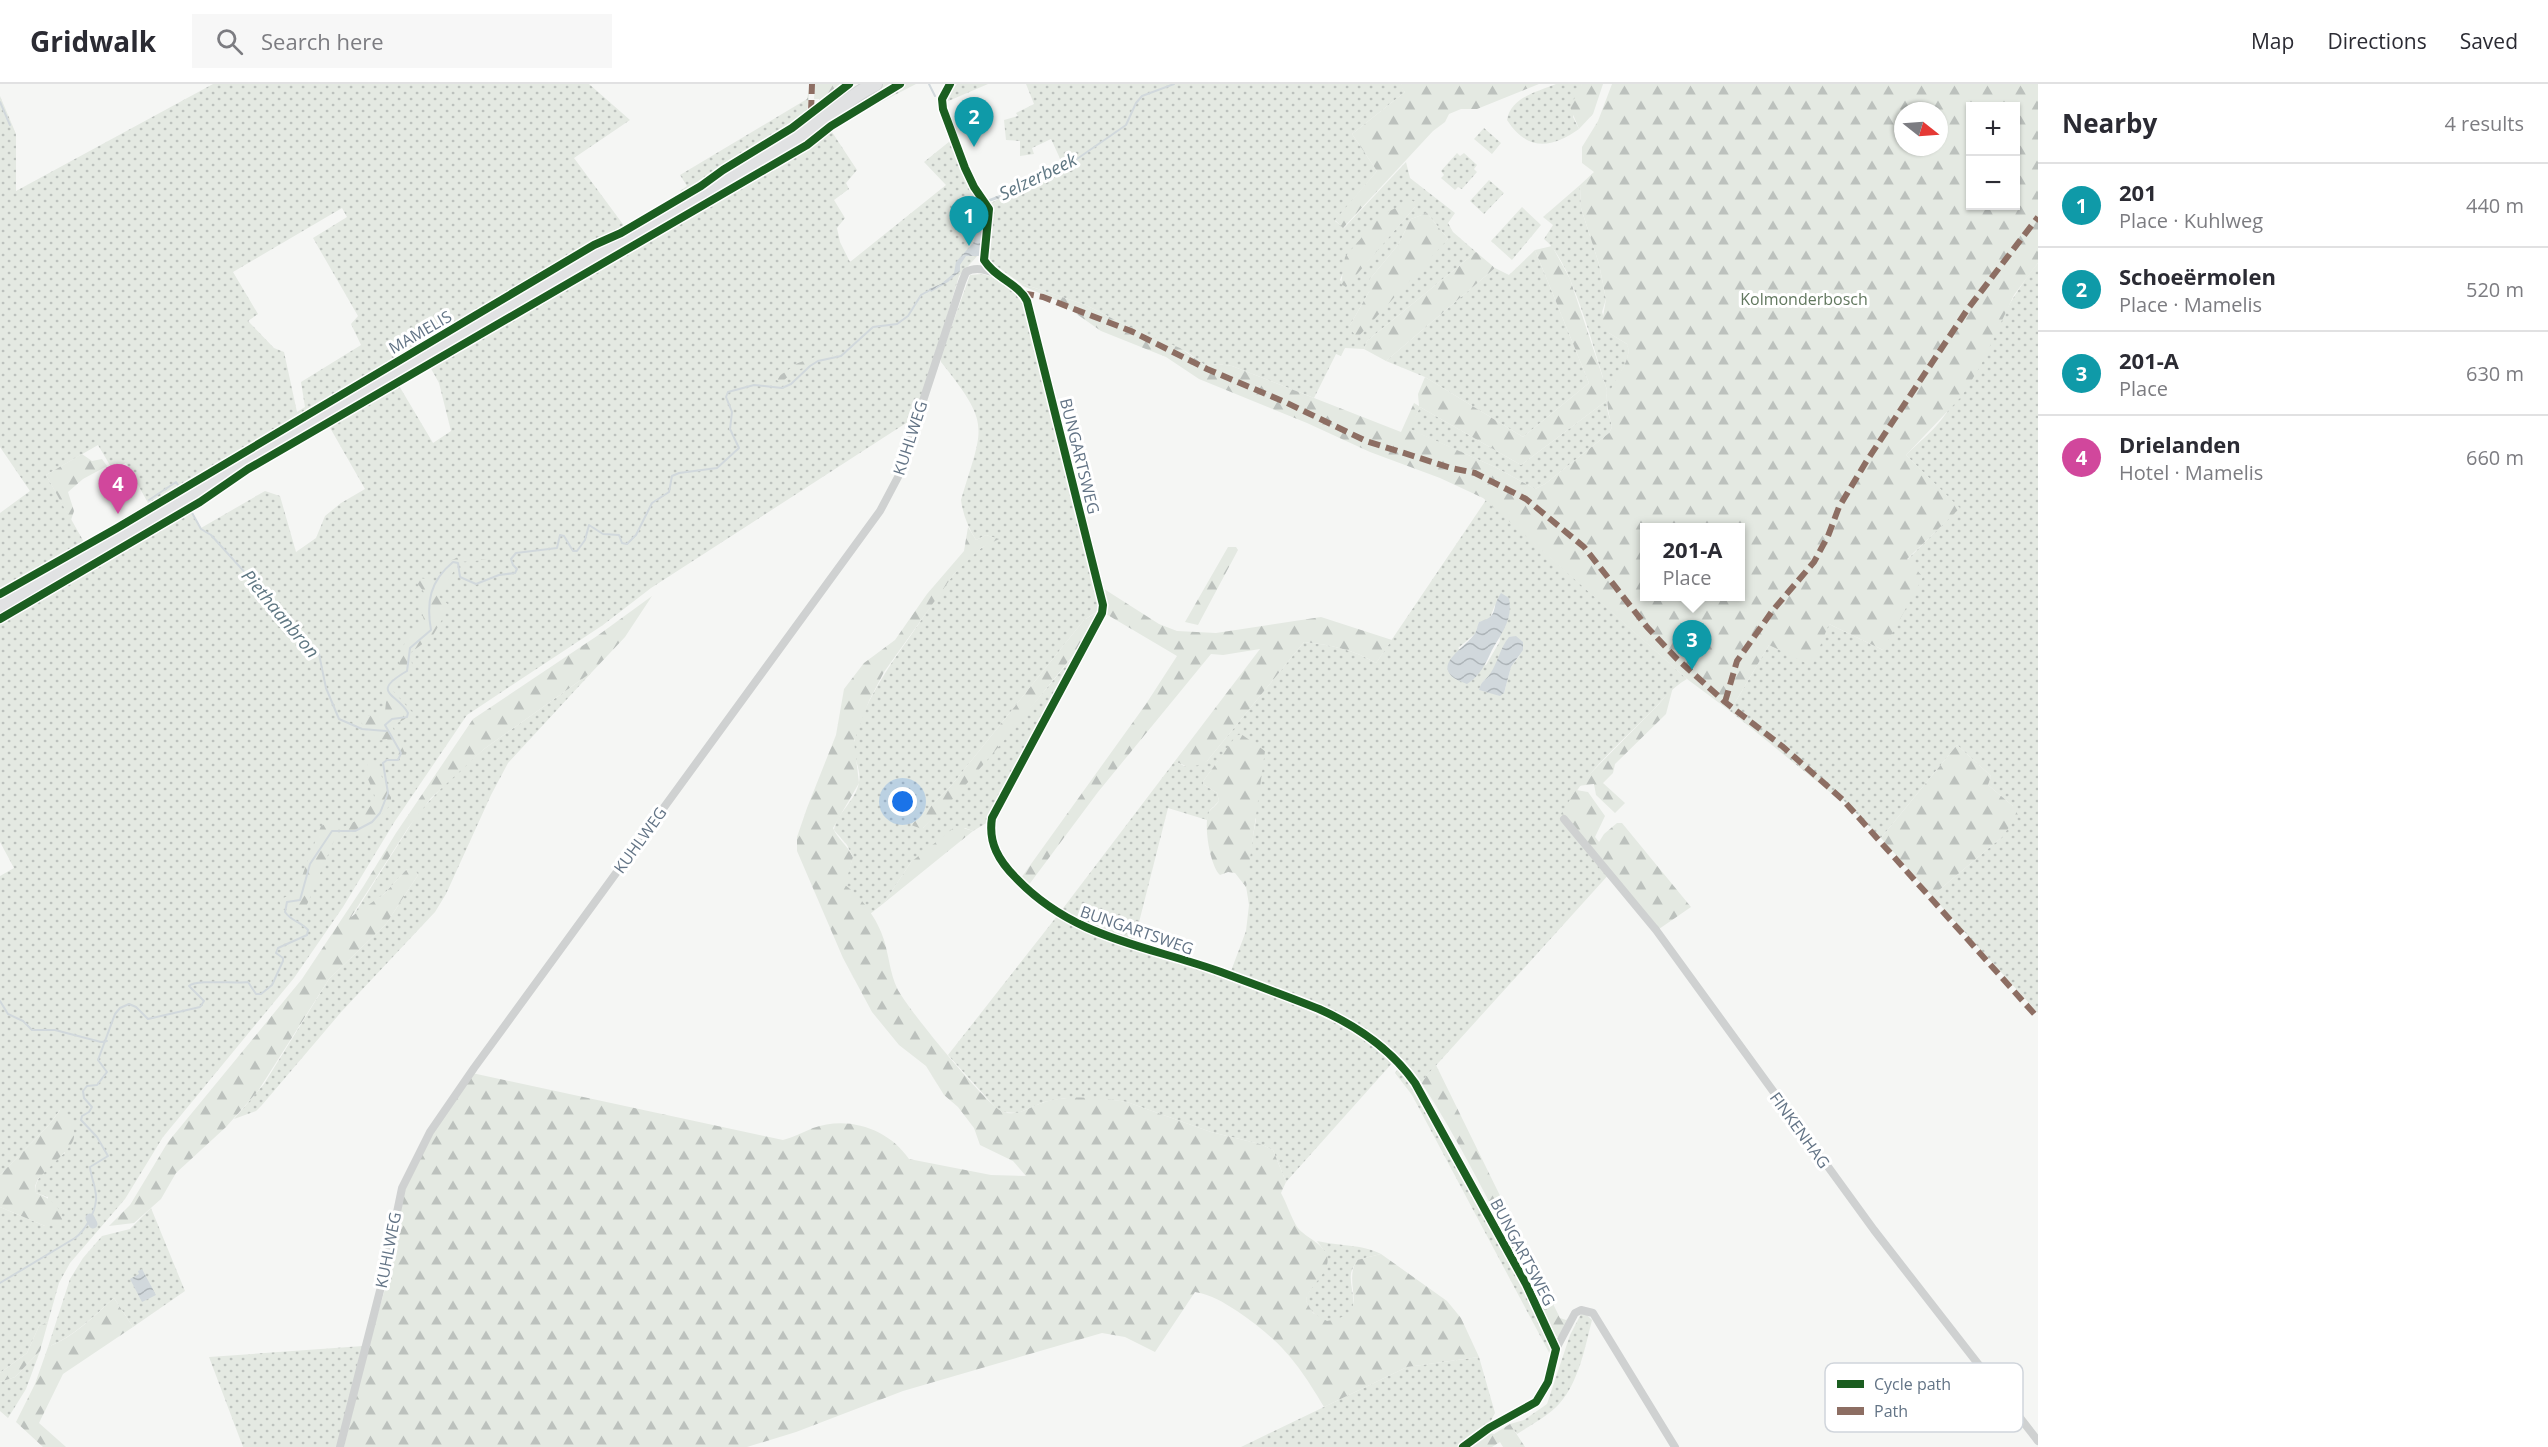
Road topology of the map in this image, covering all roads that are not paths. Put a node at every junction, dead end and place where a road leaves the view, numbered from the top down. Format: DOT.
graph roads {
  1 [pos="950,84"];
  2 [pos="868,86"];
  3 [pos="977,195"];
  4 [pos="993,273"];
  5 [pos="0,606"];
  6 [pos="1564,819"];
  7 [pos="1556,1348"];
  8 [pos="1977,1363"];
  9 [pos="2023,1422"];
  10 [pos="2038,1441"];
  11 [pos="340,1447"];
  12 [pos="1463,1447"];
  13 [pos="1675,1447"];
  1 -- 3 [label="street"];
  2 -- 5 [label="main road, MAMELIS"];
  4 -- 7 [label="street, BUNGARTSWEG"];
  4 -- 11 [label="street, KUHLWEG"];
  6 -- 8 [label="street, FINKENHAG"];
  7 -- 12 [label="street"];
  7 -- 13 [label="street"];
  9 -- 10 [label="street, FINKENHAG"];
}
